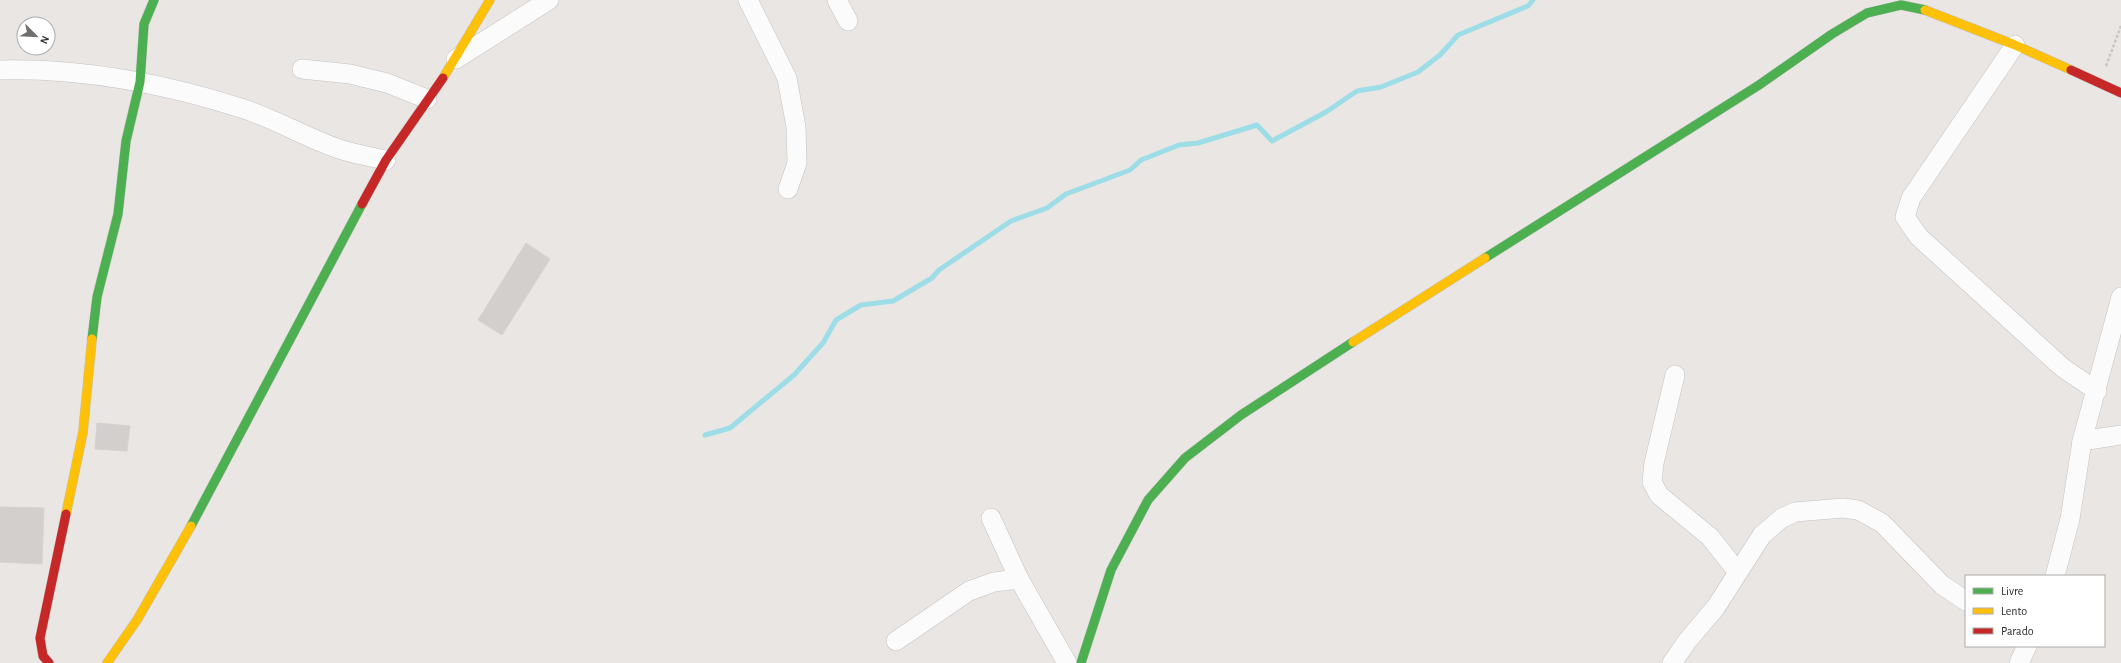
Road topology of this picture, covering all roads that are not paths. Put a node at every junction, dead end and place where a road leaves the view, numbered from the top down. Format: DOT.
graph roads {
  1 [pos="154,0"];
  2 [pos="490,0"];
  3 [pos="549,0"];
  4 [pos="748,0"];
  5 [pos="837,0"];
  6 [pos="848,21"];
  7 [pos="2015,45"];
  8 [pos="456,59"];
  9 [pos="302,69"];
  10 [pos="0,70"];
  11 [pos="140,82"];
  12 [pos="2121,93"];
  13 [pos="427,99"];
  14 [pos="386,160"];
  15 [pos="788,189"];
  16 [pos="2121,297"];
  17 [pos="1675,375"];
  18 [pos="2097,391"];
  19 [pos="2121,435"];
  20 [pos="2082,441"];
  21 [pos="991,518"];
  22 [pos="1737,571"];
  23 [pos="2056,575"];
  24 [pos="1019,579"];
  25 [pos="1965,599"];
  26 [pos="896,641"];
  27 [pos="2027,647"];
  28 [pos="49,663"];
  29 [pos="107,663"];
  30 [pos="1067,663"];
  31 [pos="1081,663"];
  32 [pos="1672,663"];
  33 [pos="2019,663"];
  1 -- 11 [label="street"];
  2 -- 8 [label="street"];
  3 -- 8 [label="street"];
  4 -- 15 [label="street"];
  5 -- 6 [label="street"];
  7 -- 12 [label="street"];
  7 -- 18 [label="street"];
  7 -- 31 [label="street"];
  8 -- 13 [label="street"];
  9 -- 13 [label="street"];
  10 -- 11 [label="street"];
  11 -- 14 [label="street"];
  11 -- 28 [label="street"];
  13 -- 14 [label="street"];
  14 -- 29 [label="street"];
  16 -- 18 [label="street"];
  17 -- 22 [label="street"];
  18 -- 20 [label="street"];
  19 -- 20 [label="street"];
  20 -- 23 [label="street"];
  21 -- 24 [label="street"];
  22 -- 25 [label="street"];
  22 -- 32 [label="street"];
  24 -- 26 [label="street"];
  24 -- 30 [label="street"];
  27 -- 33 [label="street"];
}
